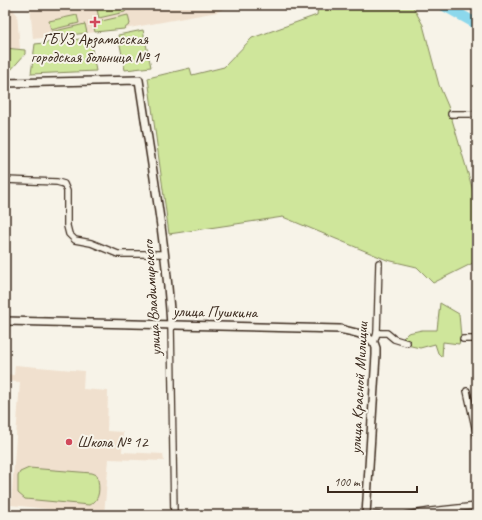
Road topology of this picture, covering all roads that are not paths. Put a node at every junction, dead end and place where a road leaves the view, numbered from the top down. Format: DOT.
graph roads {
  1 [pos="5,83"];
  2 [pos="451,114"];
  3 [pos="477,114"];
  4 [pos="5,180"];
  5 [pos="164,254"];
  6 [pos="379,263"];
  7 [pos="5,321"];
  8 [pos="171,325"];
  9 [pos="376,333"];
  10 [pos="463,339"];
  11 [pos="477,339"];
  12 [pos="374,343"];
  13 [pos="406,343"];
  14 [pos="467,391"];
  15 [pos="477,436"];
  16 [pos="477,506"];
  17 [pos="174,515"];
  18 [pos="366,515"];
  19 [pos="379,515"];
  20 [pos="406,515"];
  1 -- 5 [label="street, улица Владимирского"];
  2 -- 3 [label="street"];
  4 -- 5 [label="street"];
  5 -- 8 [label="street, улица Владимирского"];
  6 -- 9 [label="street, улица Красной Милиции"];
  7 -- 8 [label="street, улица Пушкина"];
  8 -- 12 [label="street, улица Пушкина"];
  8 -- 17 [label="street, улица Владимирского"];
  9 -- 12 [label="street, улица Красной Милиции"];
  9 -- 13 [label="street"];
  10 -- 11 [label="street"];
  12 -- 18 [label="street, улица Красной Милиции"];
  14 -- 15 [label="street"];
  16 -- 20 [label="street"];
  18 -- 19 [label="street"];
}
